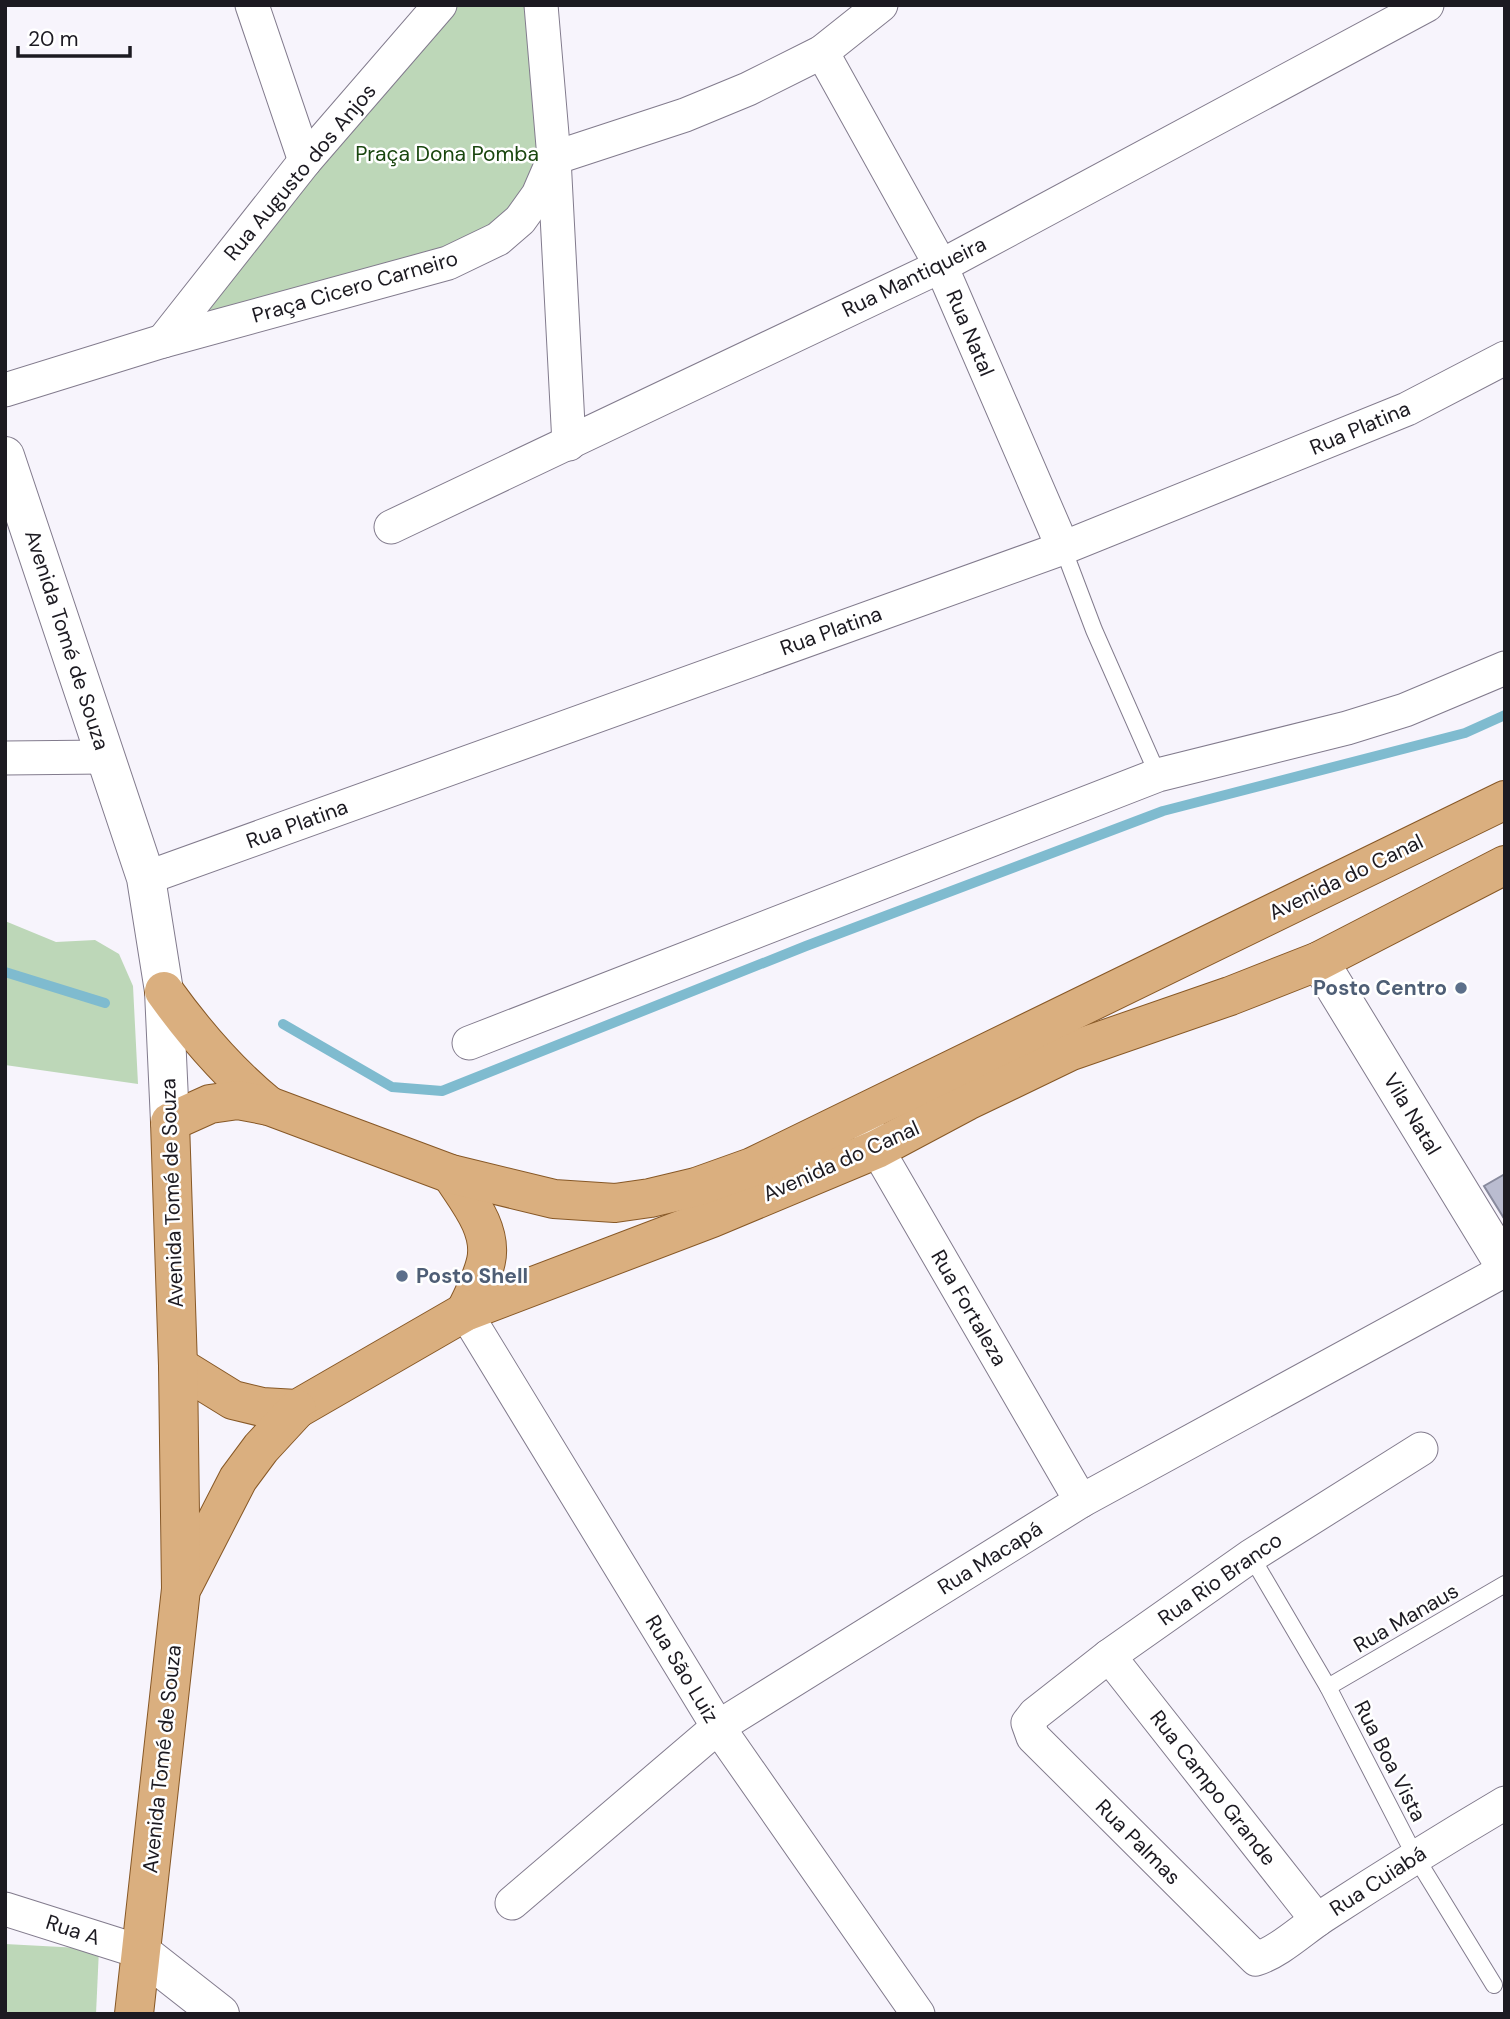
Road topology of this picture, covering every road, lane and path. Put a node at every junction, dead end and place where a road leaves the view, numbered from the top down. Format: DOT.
graph roads {
  1 [pos="252,5"];
  2 [pos="440,5"];
  3 [pos="541,5"];
  4 [pos="881,5"];
  5 [pos="1427,5"];
  6 [pos="822,52"];
  7 [pos="554,158"];
  8 [pos="305,161"];
  9 [pos="941,266"];
  10 [pos="163,341"];
  11 [pos="1505,358"];
  12 [pos="5,390"];
  13 [pos="569,444"];
  14 [pos="5,456"];
  15 [pos="391,527"];
  16 [pos="1063,548"];
  17 [pos="1505,668"];
  18 [pos="105,757"];
  19 [pos="5,758"];
  20 [pos="1158,775"];
  21 [pos="1505,800"];
  22 [pos="1505,865"];
  23 [pos="146,878"];
  24 [pos="1319,961"];
  25 [pos="164,991"];
  26 [pos="470,1043"];
  27 [pos="270,1106"];
  28 [pos="861,1114"];
  29 [pos="170,1122"];
  30 [pos="877,1149"];
  31 [pos="451,1174"];
  32 [pos="1505,1268"];
  33 [pos="465,1312"];
  34 [pos="178,1366"];
  35 [pos="296,1409"];
  36 [pos="1421,1449"];
  37 [pos="1081,1501"];
  38 [pos="1251,1556"];
  39 [pos="1505,1584"];
  40 [pos="181,1589"];
  41 [pos="1109,1656"];
  42 [pos="1328,1687"];
  43 [pos="1028,1723"];
  44 [pos="718,1727"];
  45 [pos="1505,1803"];
  46 [pos="1415,1856"];
  47 [pos="512,1903"];
  48 [pos="5,1909"];
  49 [pos="1317,1920"];
  50 [pos="141,1952"];
  51 [pos="1253,1957"];
  52 [pos="1494,1985"];
  53 [pos="134,2014"];
  54 [pos="220,2014"];
  55 [pos="918,2014"];
  1 -- 8 [label="street"];
  2 -- 8 [label="street, Rua Augusto dos Anjos"];
  3 -- 7 [label="street"];
  4 -- 6 [label="street"];
  5 -- 9 [label="street, Rua Mantiqueira"];
  6 -- 7 [label="street"];
  6 -- 9 [label="street, Rua Natal"];
  7 -- 10 [label="street, Praça Cicero Carneiro"];
  7 -- 13 [label="street"];
  8 -- 10 [label="street, Rua Augusto dos Anjos"];
  9 -- 13 [label="street, Rua Mantiqueira"];
  9 -- 16 [label="street, Rua Natal"];
  10 -- 12 [label="street, Praça Cicero Carneiro"];
  11 -- 16 [label="street, Rua Platina"];
  13 -- 15 [label="street, Rua Mantiqueira"];
  14 -- 18 [label="street, Avenida Tomé de Souza"];
  16 -- 20 [label="lane"];
  16 -- 23 [label="street, Rua Platina"];
  17 -- 20 [label="street"];
  18 -- 19 [label="street"];
  18 -- 23 [label="street, Avenida Tomé de Souza"];
  20 -- 26 [label="street"];
  21 -- 28 [label="main road, Avenida do Canal"];
  22 -- 24 [label="main road, Avenida do Canal"];
  23 -- 25 [label="street, Avenida Tomé de Souza"];
  24 -- 30 [label="main road, Avenida do Canal"];
  24 -- 32 [label="street, Vila Natal"];
  25 -- 27 [label="main road"];
  25 -- 29 [label="street, Avenida Tomé de Souza"];
  27 -- 29 [label="main road, Avenida do Canal"];
  27 -- 31 [label="main road, Avenida do Canal"];
  28 -- 30 [label="street, Rua Fortaleza"];
  28 -- 31 [label="main road, Avenida do Canal"];
  29 -- 34 [label="main road, Avenida Tomé de Souza"];
  30 -- 33 [label="main road, Avenida do Canal"];
  30 -- 37 [label="street, Rua Fortaleza"];
  31 -- 33 [label="main road"];
  32 -- 37 [label="street, Rua Macapá"];
  33 -- 35 [label="main road, Avenida do Canal"];
  33 -- 44 [label="street, Rua São Luiz"];
  34 -- 35 [label="main road"];
  34 -- 40 [label="main road, Avenida Tomé de Souza"];
  35 -- 40 [label="main road, Avenida do Canal"];
  36 -- 38 [label="street, Rua Rio Branco"];
  37 -- 44 [label="street, Rua Macapá"];
  38 -- 41 [label="street, Rua Rio Branco"];
  38 -- 42 [label="lane, Rua Boa Vista"];
  39 -- 42 [label="lane, Rua Manaus"];
  40 -- 50 [label="main road, Avenida Tomé de Souza"];
  41 -- 43 [label="street, Rua Rio Branco"];
  41 -- 49 [label="street, Rua Campo Grande"];
  42 -- 46 [label="lane, Rua Boa Vista"];
  43 -- 51 [label="street, Rua Palmas"];
  44 -- 47 [label="street, Rua Macapá"];
  44 -- 55 [label="street, Rua São Luiz"];
  45 -- 46 [label="street, Rua Cuiabá"];
  46 -- 49 [label="street, Rua Cuiabá"];
  46 -- 52 [label="lane, Rua Boa Vista"];
  48 -- 50 [label="street, Rua A"];
  49 -- 51 [label="street, Rua Cuiabá"];
  50 -- 53 [label="main road, Avenida Tomé de Souza"];
  50 -- 54 [label="street"];
}
